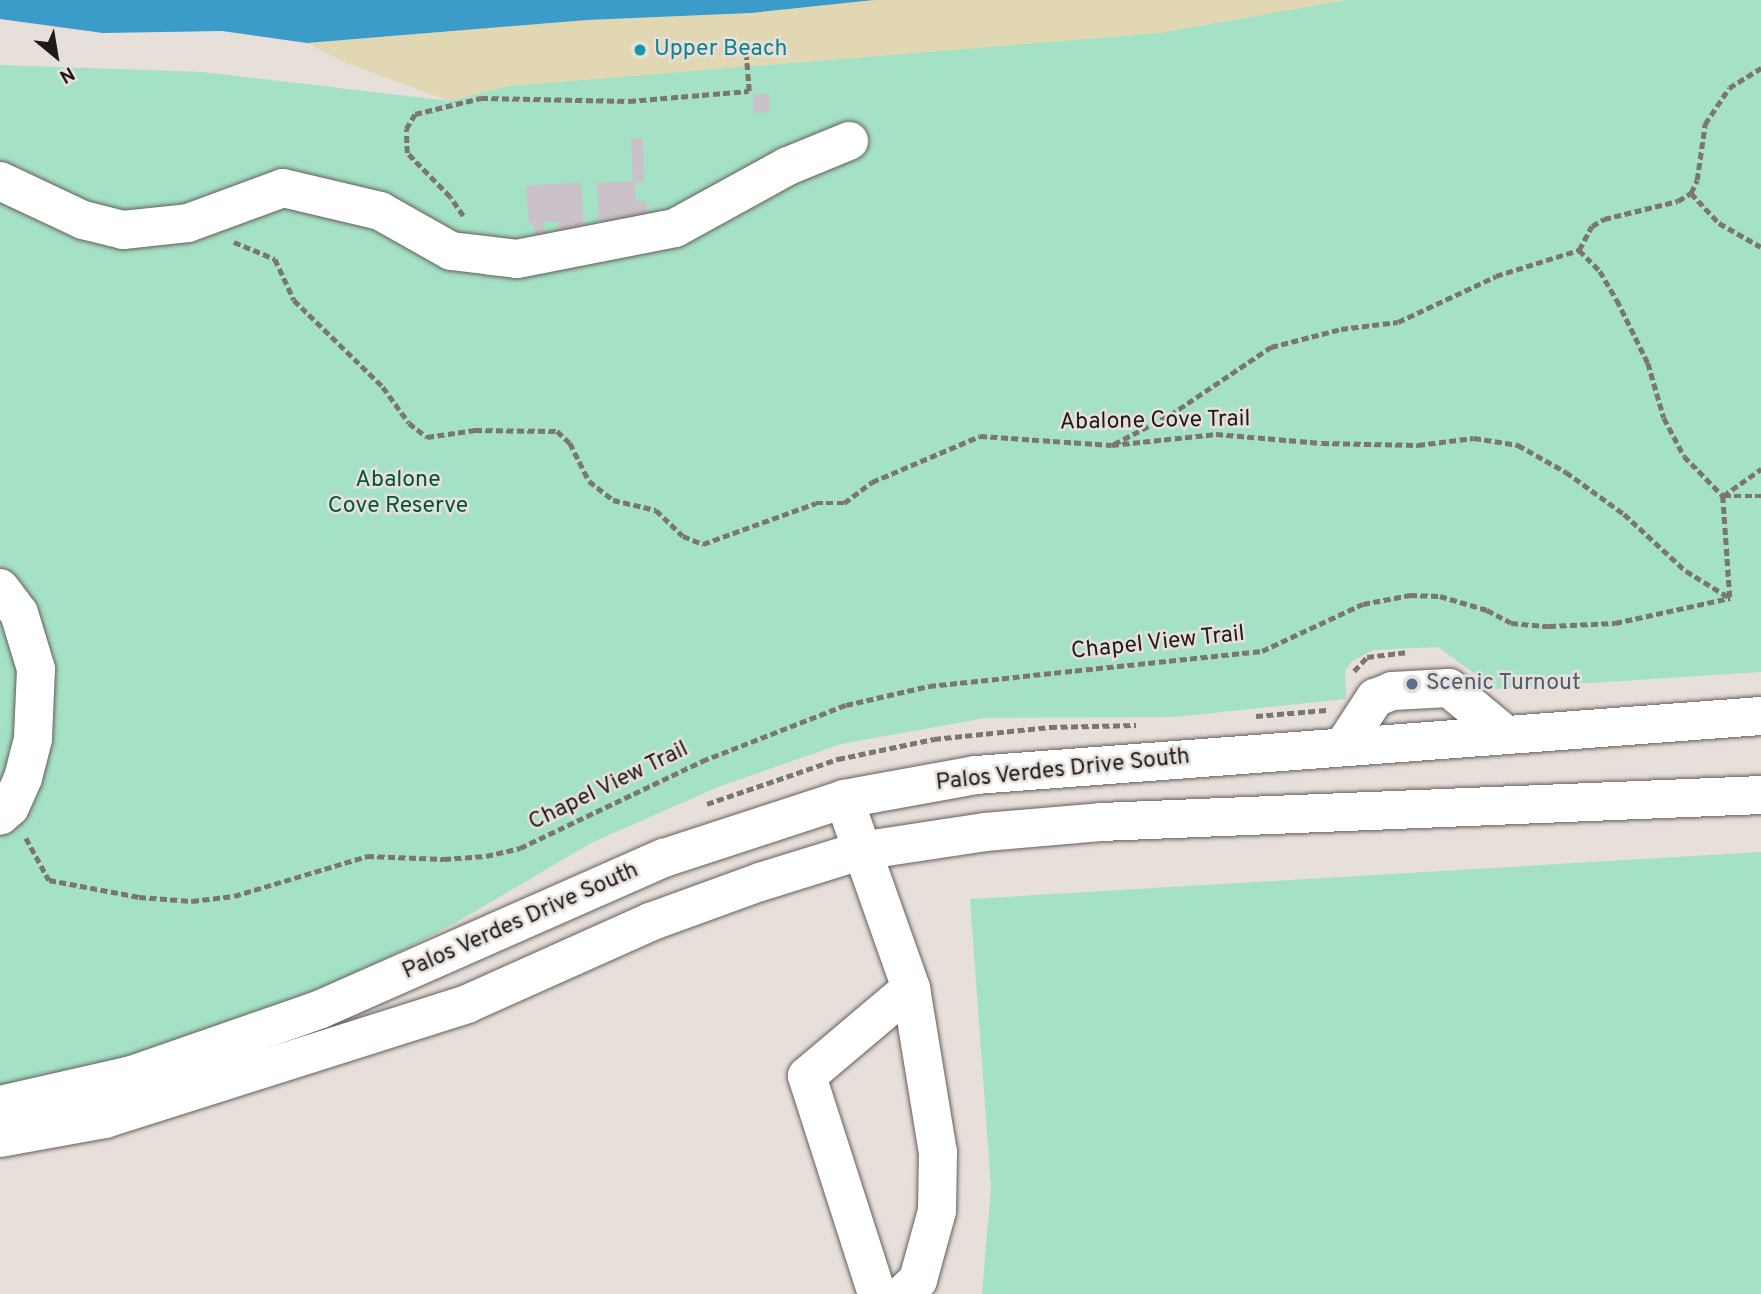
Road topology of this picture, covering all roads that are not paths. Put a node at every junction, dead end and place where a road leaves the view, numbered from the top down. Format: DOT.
graph roads {
  1 [pos="849,141"];
  2 [pos="0,181"];
  3 [pos="0,588"];
  4 [pos="1761,716"];
  5 [pos="1506,735"];
  6 [pos="1343,747"];
  7 [pos="1761,794"];
  8 [pos="844,799"];
  9 [pos="5,811"];
  10 [pos="860,851"];
  11 [pos="911,988"];
  12 [pos="0,1105"];
  13 [pos="0,1139"];
  14 [pos="877,1294"];
  15 [pos="902,1294"];
  1 -- 2 [label="main road"];
  3 -- 9 [label="main road"];
  4 -- 5 [label="main road, Palos Verdes Drive South"];
  5 -- 6 [label="main road, Palos Verdes Drive South"];
  5 -- 6 [label="main road"];
  6 -- 8 [label="main road, Palos Verdes Drive South"];
  7 -- 10 [label="main road, Palos Verdes Drive South"];
  8 -- 10 [label="main road"];
  8 -- 12 [label="main road, Palos Verdes Drive South"];
  10 -- 11 [label="main road"];
  10 -- 13 [label="main road, Palos Verdes Drive South"];
  11 -- 14 [label="main road"];
  11 -- 15 [label="main road"];
}
